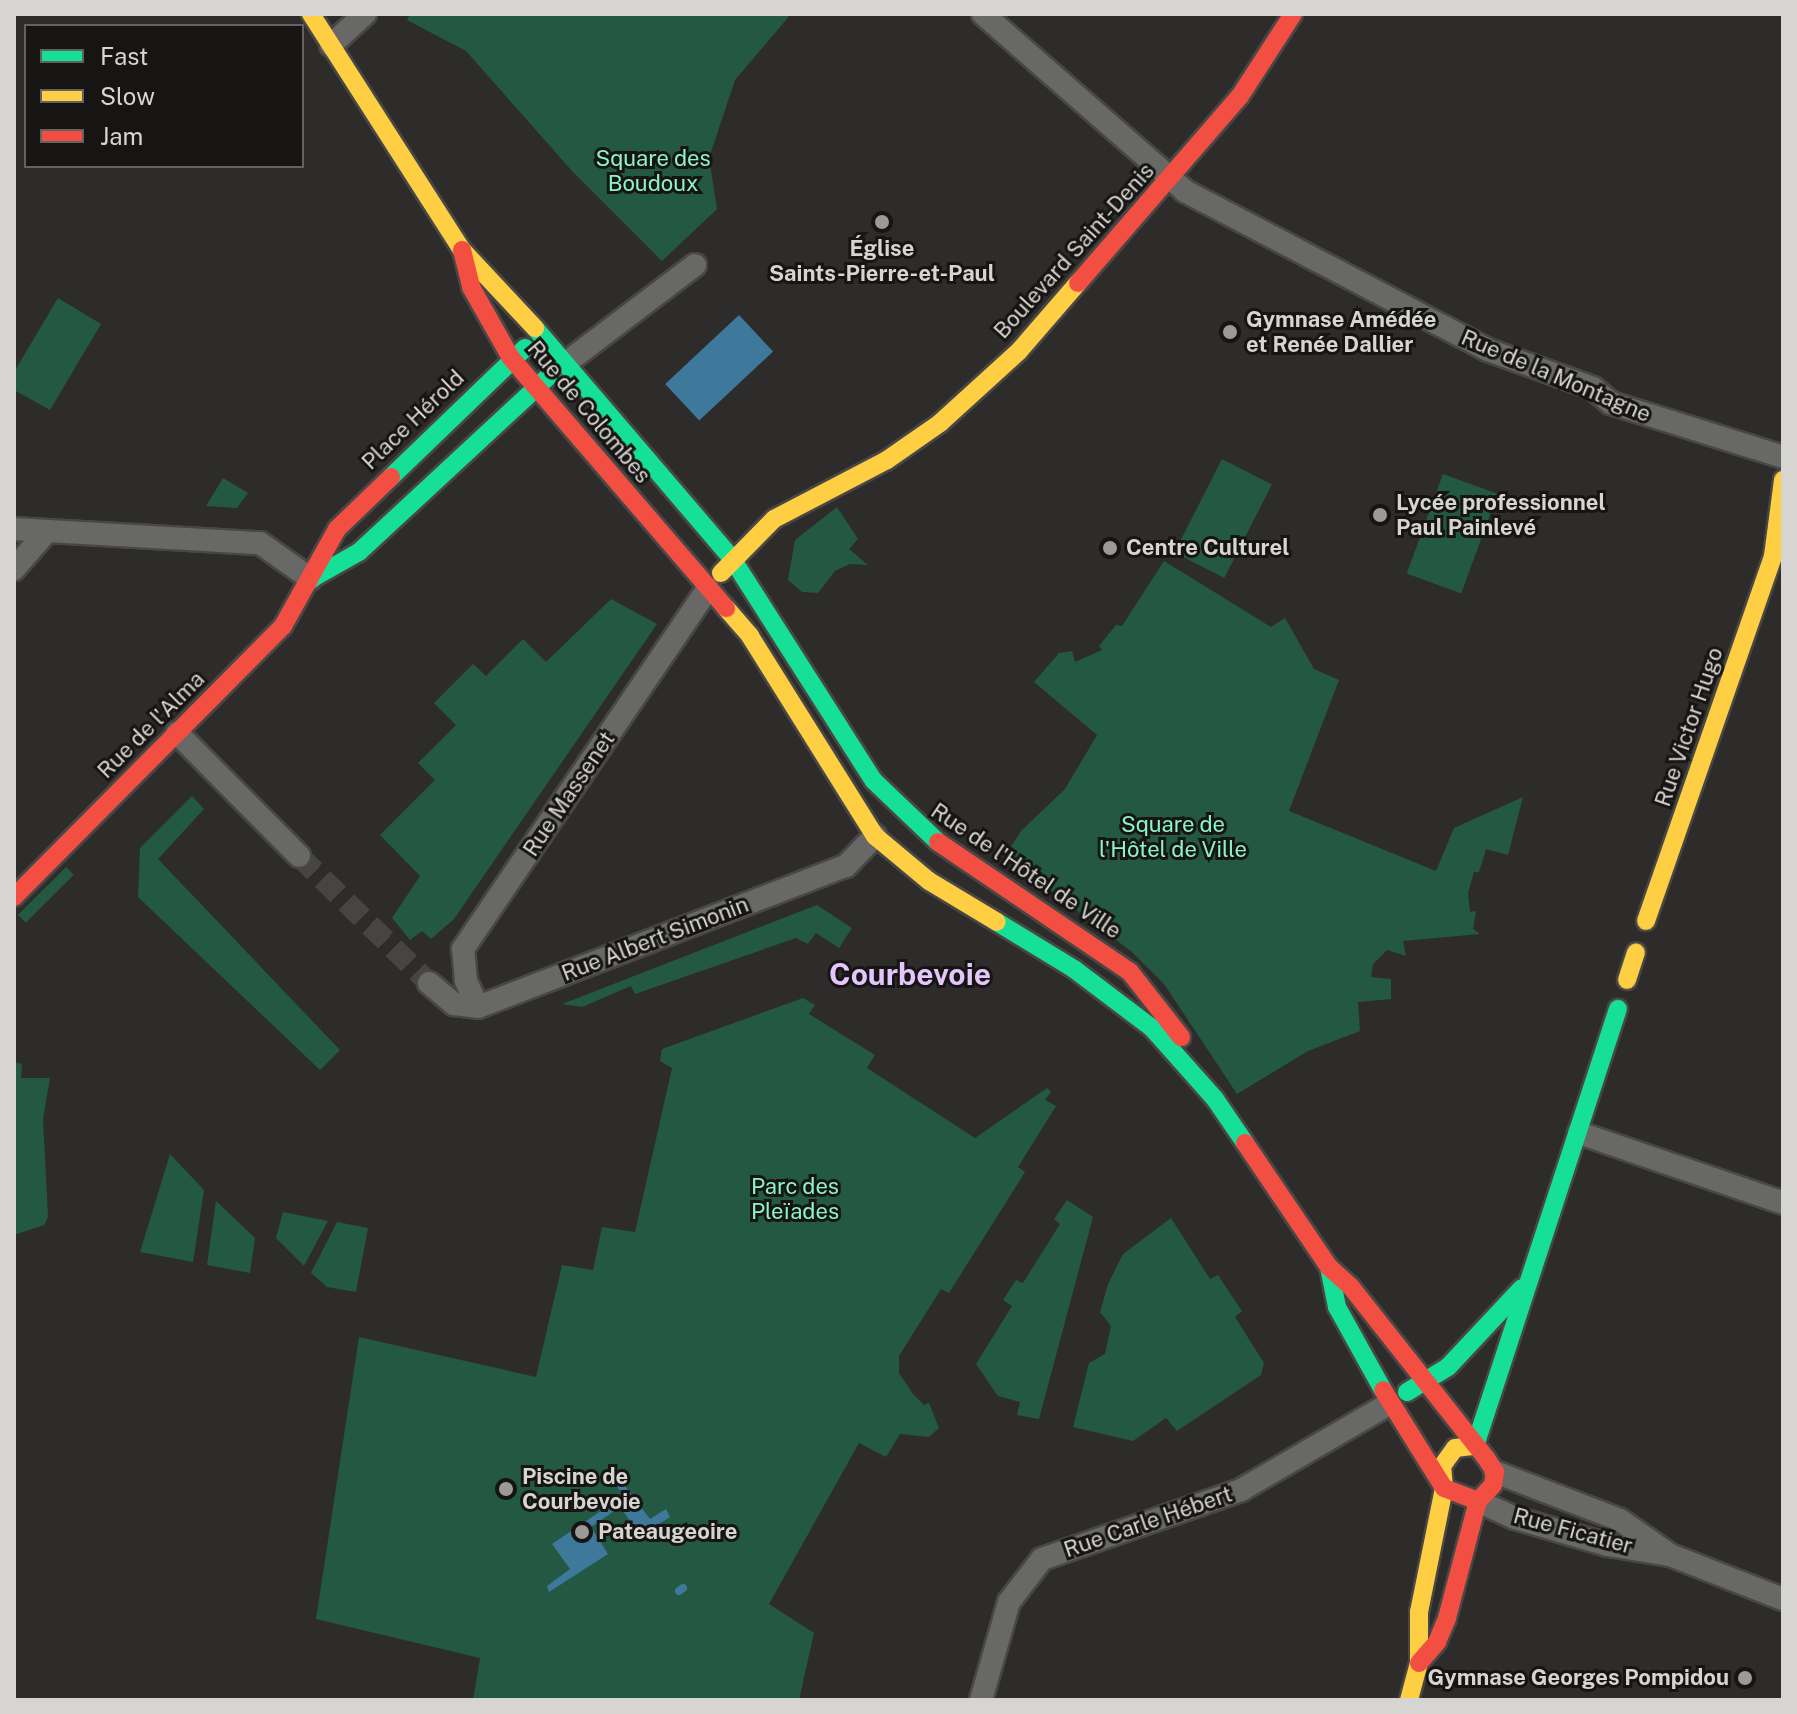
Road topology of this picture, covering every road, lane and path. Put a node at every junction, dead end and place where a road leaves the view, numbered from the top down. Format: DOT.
graph roads {
  1 [pos="311,14"];
  2 [pos="365,14"];
  3 [pos="983,14"];
  4 [pos="1293,14"];
  5 [pos="331,45"];
  6 [pos="1169,179"];
  7 [pos="462,250"];
  8 [pos="695,265"];
  9 [pos="539,337"];
  10 [pos="511,358"];
  11 [pos="562,366"];
  12 [pos="533,389"];
  13 [pos="1783,457"];
  14 [pos="1783,480"];
  15 [pos="349,516"];
  16 [pos="14,529"];
  17 [pos="47,531"];
  18 [pos="1779,543"];
  19 [pos="733,560"];
  20 [pos="14,569"];
  21 [pos="311,579"];
  22 [pos="708,588"];
  23 [pos="177,733"];
  24 [pos="896,807"];
  25 [pos="875,836"];
  26 [pos="299,856"];
  27 [pos="14,897"];
  28 [pos="1646,921"];
  29 [pos="1636,952"];
  30 [pos="1627,980"];
  31 [pos="429,983"];
  32 [pos="478,1007"];
  33 [pos="1618,1009"];
  34 [pos="1215,1099"];
  35 [pos="1579,1133"];
  36 [pos="1783,1203"];
  37 [pos="1329,1267"];
  38 [pos="1529,1281"];
  39 [pos="1423,1383"];
  40 [pos="1389,1404"];
  41 [pos="1475,1446"];
  42 [pos="1495,1472"];
  43 [pos="1444,1488"];
  44 [pos="1478,1501"];
  45 [pos="1670,1555"];
  46 [pos="1783,1599"];
  47 [pos="1419,1663"];
  48 [pos="981,1700"];
  49 [pos="1409,1700"];
  1 -- 5 [label="main road, Rue de Colombes"];
  2 -- 5 [label="street"];
  3 -- 6 [label="street, Rue de la Montagne"];
  4 -- 6 [label="main road, Boulevard Saint-Denis"];
  5 -- 7 [label="main road, Rue de Colombes"];
  6 -- 13 [label="street, Rue de la Montagne"];
  6 -- 19 [label="main road, Boulevard Saint-Denis"];
  7 -- 9 [label="main road, Rue de Colombes"];
  7 -- 10 [label="main road, Rue de Colombes"];
  8 -- 11 [label="street"];
  9 -- 10 [label="main road, Place Hérold"];
  9 -- 11 [label="main road, Rue de Colombes"];
  10 -- 12 [label="main road, Rue de Colombes"];
  10 -- 15 [label="main road, Place Hérold"];
  11 -- 12 [label="main road"];
  11 -- 19 [label="main road, Rue de Colombes"];
  12 -- 21 [label="main road, Rue de l'Alma"];
  12 -- 22 [label="main road, Rue de Colombes"];
  14 -- 18 [label="main road, Rue Victor Hugo"];
  15 -- 21 [label="main road, Rue de l'Alma"];
  16 -- 17 [label="street"];
  17 -- 20 [label="street"];
  17 -- 21 [label="street"];
  18 -- 28 [label="main road, Rue Victor Hugo"];
  19 -- 22 [label="main road, Boulevard Saint-Denis"];
  19 -- 24 [label="main road, Rue de l'Hôtel de Ville"];
  21 -- 23 [label="main road, Rue de l'Alma"];
  22 -- 25 [label="main road, Rue de l'Hôtel de Ville"];
  22 -- 32 [label="street, Rue Massenet"];
  23 -- 26 [label="street"];
  23 -- 27 [label="main road, Rue de l'Alma"];
  24 -- 25 [label="main road"];
  24 -- 34 [label="main road, Rue de l'Hôtel de Ville"];
  25 -- 32 [label="street, Rue Albert Simonin"];
  25 -- 34 [label="main road, Rue de l'Hôtel de Ville"];
  29 -- 30 [label="main road"];
  31 -- 32 [label="street"];
  33 -- 35 [label="main road"];
  34 -- 37 [label="main road, Rue de l'Hôtel de Ville"];
  35 -- 36 [label="street"];
  35 -- 38 [label="main road"];
  37 -- 39 [label="main road, Rue de l'Hôtel de Ville"];
  37 -- 40 [label="main road, Rue de l'Hôtel de Ville"];
  38 -- 39 [label="main road"];
  38 -- 41 [label="main road"];
  39 -- 40 [label="main road"];
  39 -- 41 [label="main road, Rue de l'Hôtel de Ville"];
  40 -- 43 [label="main road, Rue de l'Hôtel de Ville"];
  40 -- 48 [label="street, Rue Carle Hébert"];
  41 -- 42 [label="main road"];
  41 -- 43 [label="main road"];
  42 -- 44 [label="main road"];
  42 -- 45 [label="street, Rue Ficatier"];
  43 -- 44 [label="main road"];
  43 -- 47 [label="main road"];
  44 -- 45 [label="street, Rue Ficatier"];
  44 -- 47 [label="main road"];
  45 -- 46 [label="street, Rue Ficatier"];
  47 -- 49 [label="main road"];
}
